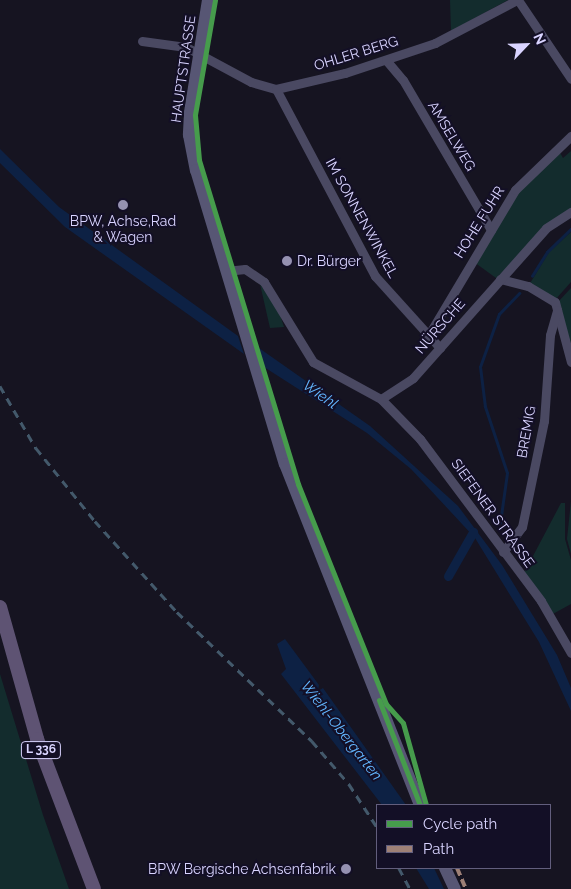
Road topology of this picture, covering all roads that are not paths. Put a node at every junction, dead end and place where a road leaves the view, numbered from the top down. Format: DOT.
graph roads {
  1 [pos="208,0"];
  2 [pos="518,0"];
  3 [pos="142,41"];
  4 [pos="199,54"];
  5 [pos="386,60"];
  6 [pos="571,79"];
  7 [pos="276,89"];
  8 [pos="571,136"];
  9 [pos="571,212"];
  10 [pos="491,230"];
  11 [pos="226,270"];
  12 [pos="500,279"];
  13 [pos="557,310"];
  14 [pos="428,336"];
  15 [pos="440,348"];
  16 [pos="571,362"];
  17 [pos="380,399"];
  18 [pos="503,552"];
  19 [pos="0,608"];
  20 [pos="571,653"];
  21 [pos="420,804"];
  22 [pos="445,869"];
  23 [pos="94,889"];
  24 [pos="454,889"];
  1 -- 4 [label="street, HAUPTSTRASSE"];
  2 -- 5 [label="street, OHLER BERG"];
  2 -- 6 [label="street"];
  3 -- 4 [label="street"];
  4 -- 7 [label="street"];
  4 -- 11 [label="street, HAUPTSTRASSE"];
  5 -- 7 [label="street, OHLER BERG"];
  5 -- 10 [label="street, AMSELWEG"];
  7 -- 14 [label="street, IM SONNENWINKEL"];
  8 -- 10 [label="street, HOHE FUHR"];
  9 -- 12 [label="street, NÜRSCHE"];
  10 -- 14 [label="street, HOHE FUHR"];
  11 -- 17 [label="street"];
  11 -- 21 [label="street, HAUPTSTRASSE"];
  12 -- 13 [label="street"];
  12 -- 15 [label="street, NÜRSCHE"];
  13 -- 16 [label="street"];
  13 -- 18 [label="street, BREMIG"];
  14 -- 15 [label="street, IM SONNENWINKEL"];
  15 -- 17 [label="street, NÜRSCHE"];
  17 -- 18 [label="street, SIEFENER STRASSE"];
  18 -- 20 [label="street, SIEFENER STRASSE"];
  19 -- 23 [label="main road, L 336"];
  22 -- 24 [label="street"];
}
